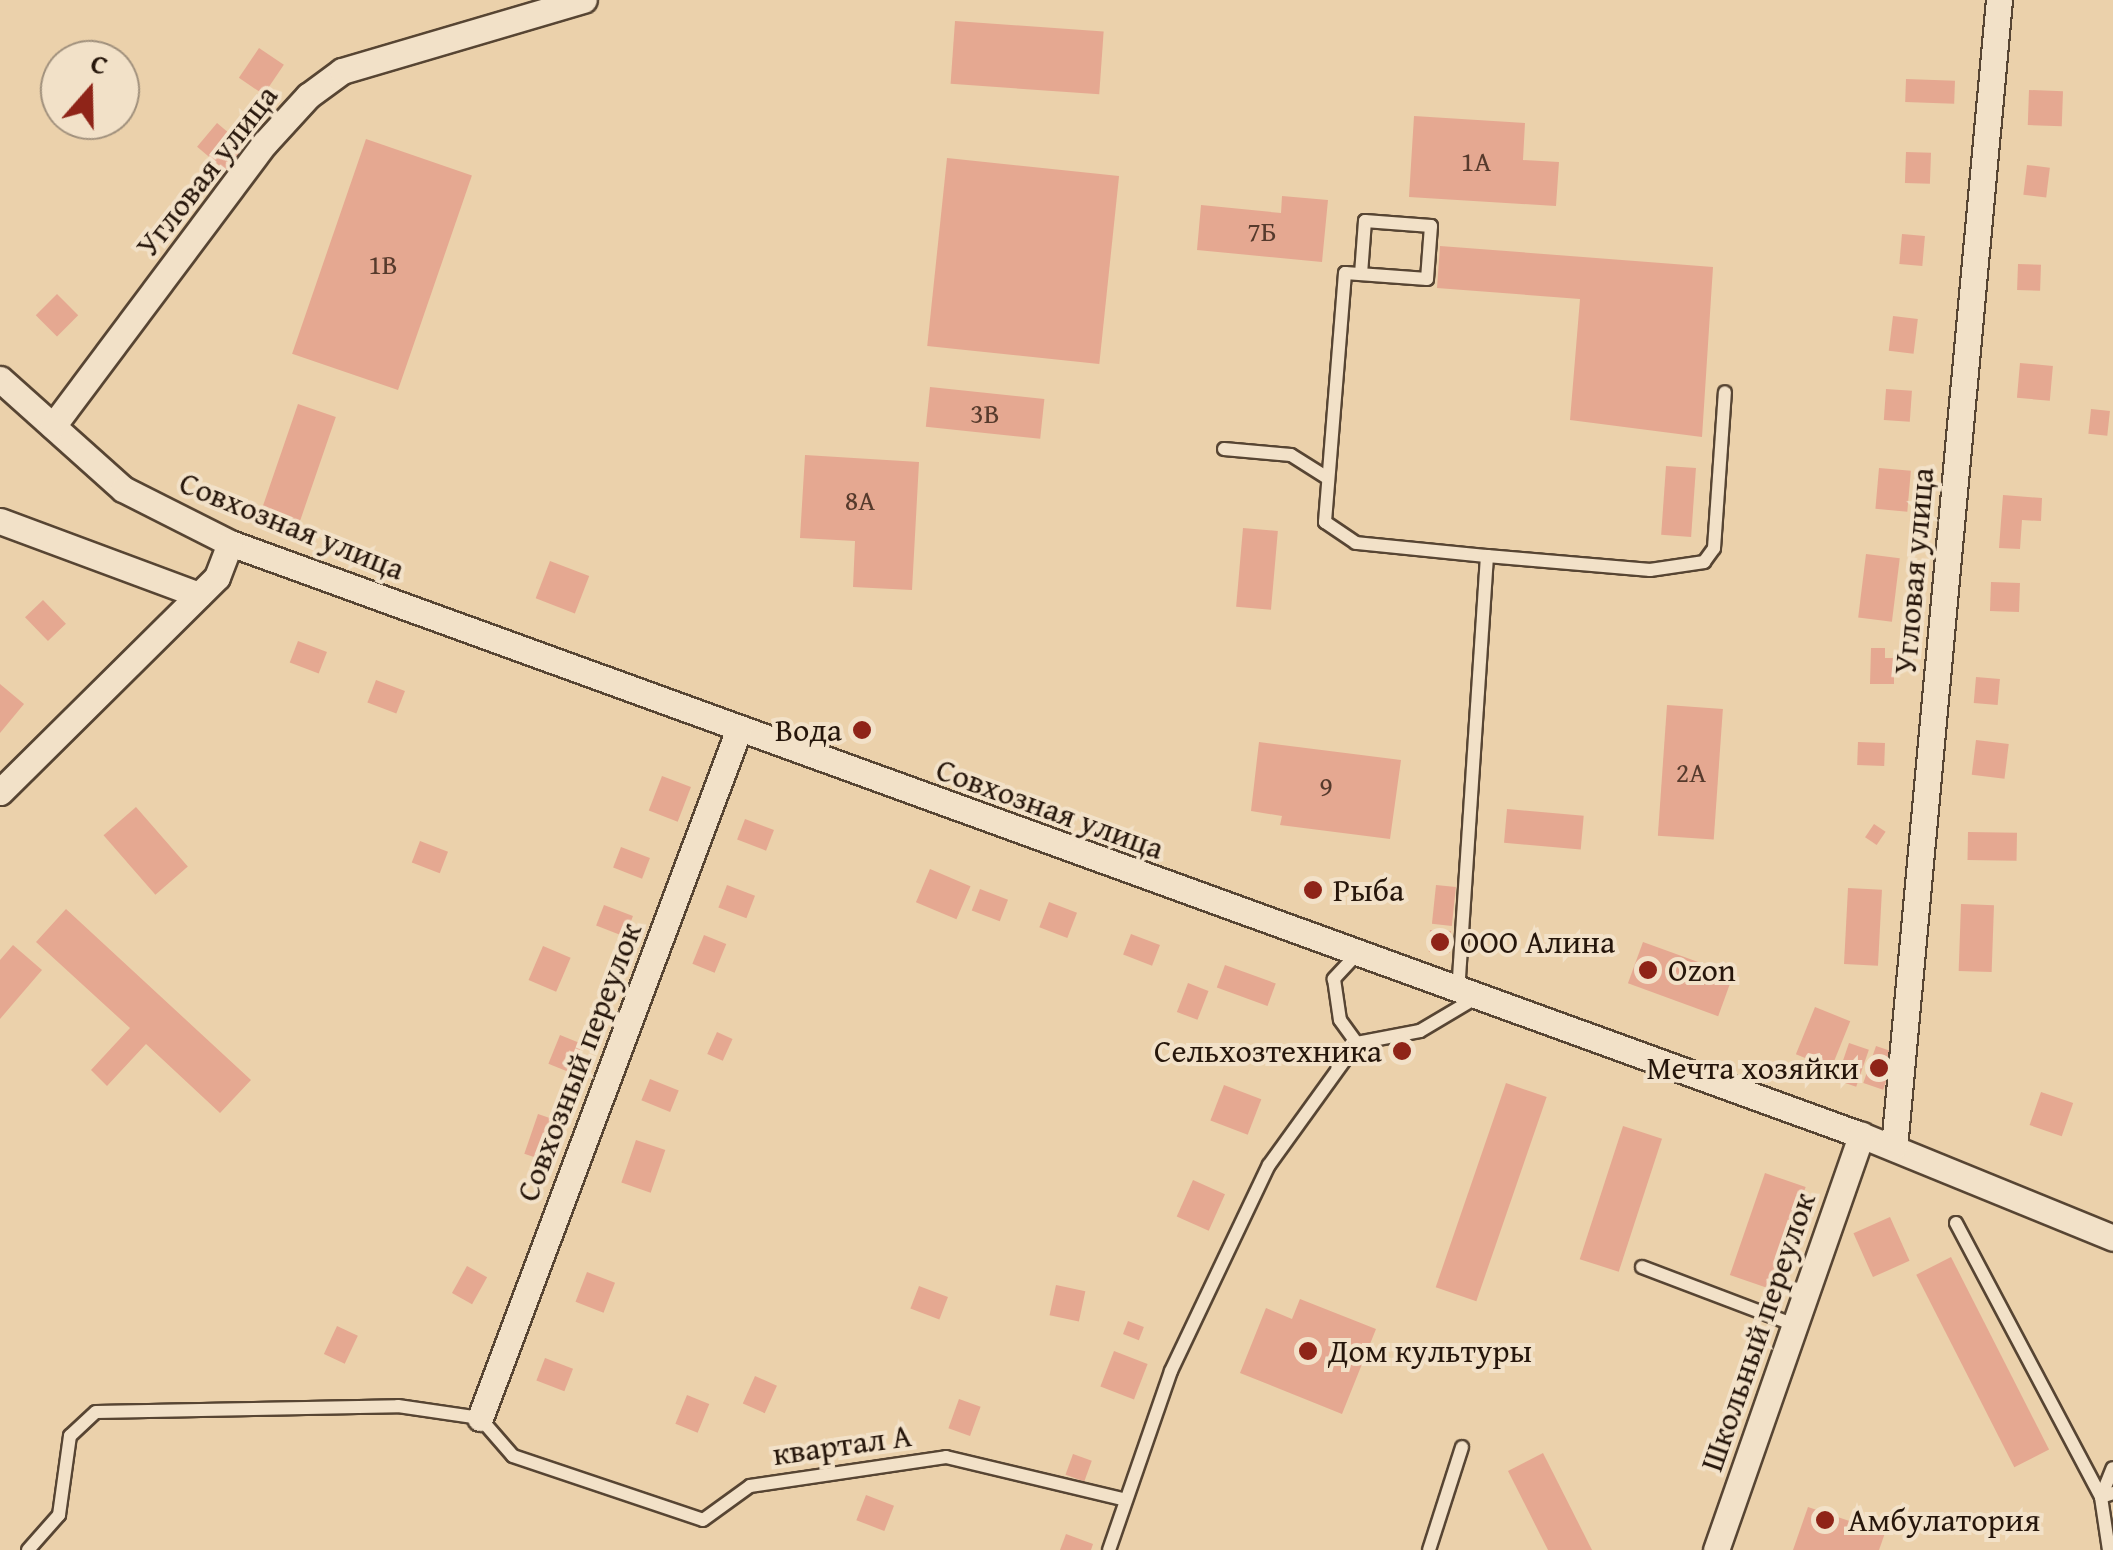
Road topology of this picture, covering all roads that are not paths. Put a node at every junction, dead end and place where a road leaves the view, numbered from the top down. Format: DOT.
graph roads {
  1 [pos="584,0"];
  2 [pos="1999,0"];
  3 [pos="1361,274"];
  4 [pos="0,379"];
  5 [pos="1725,392"];
  6 [pos="54,426"];
  7 [pos="1224,449"];
  8 [pos="1326,477"];
  9 [pos="0,520"];
  10 [pos="230,543"];
  11 [pos="1487,556"];
  12 [pos="199,595"];
  13 [pos="739,729"];
  14 [pos="0,792"];
  15 [pos="1356,956"];
  16 [pos="1466,996"];
  17 [pos="1357,1043"];
  18 [pos="1862,1135"];
  19 [pos="1894,1147"];
  20 [pos="1956,1223"];
  21 [pos="2113,1238"];
  22 [pos="1642,1267"];
  23 [pos="1795,1325"];
  24 [pos="480,1418"];
  25 [pos="1462,1447"];
  26 [pos="2113,1468"];
  27 [pos="2107,1495"];
  28 [pos="1126,1500"];
  29 [pos="28,1550"];
  30 [pos="1109,1550"];
  31 [pos="1429,1550"];
  32 [pos="1716,1550"];
  33 [pos="2109,1550"];
  1 -- 6 [label="street, Угловая улица"];
  2 -- 19 [label="street, Угловая улица"];
  3 -- 3 [label="lane"];
  3 -- 8 [label="lane"];
  4 -- 6 [label="street, Совхозная улица"];
  5 -- 11 [label="lane"];
  6 -- 10 [label="street, Совхозная улица"];
  7 -- 8 [label="lane"];
  8 -- 11 [label="lane"];
  9 -- 12 [label="street"];
  10 -- 12 [label="street"];
  10 -- 13 [label="street, Совхозная улица"];
  11 -- 16 [label="lane"];
  12 -- 14 [label="street"];
  13 -- 15 [label="street, Совхозная улица"];
  13 -- 24 [label="street, Совхозный переулок"];
  15 -- 16 [label="street, Совхозная улица"];
  15 -- 17 [label="lane"];
  16 -- 17 [label="lane"];
  16 -- 18 [label="street, Совхозная улица"];
  17 -- 28 [label="lane"];
  18 -- 19 [label="street, Совхозная улица"];
  18 -- 23 [label="street, Школьный переулок"];
  19 -- 21 [label="street, Совхозная улица"];
  20 -- 27 [label="lane"];
  22 -- 23 [label="lane"];
  23 -- 32 [label="street, Школьный переулок"];
  24 -- 28 [label="lane, квартал А"];
  24 -- 29 [label="lane"];
  25 -- 31 [label="lane"];
  26 -- 27 [label="lane"];
  27 -- 33 [label="lane"];
  28 -- 30 [label="lane"];
}
